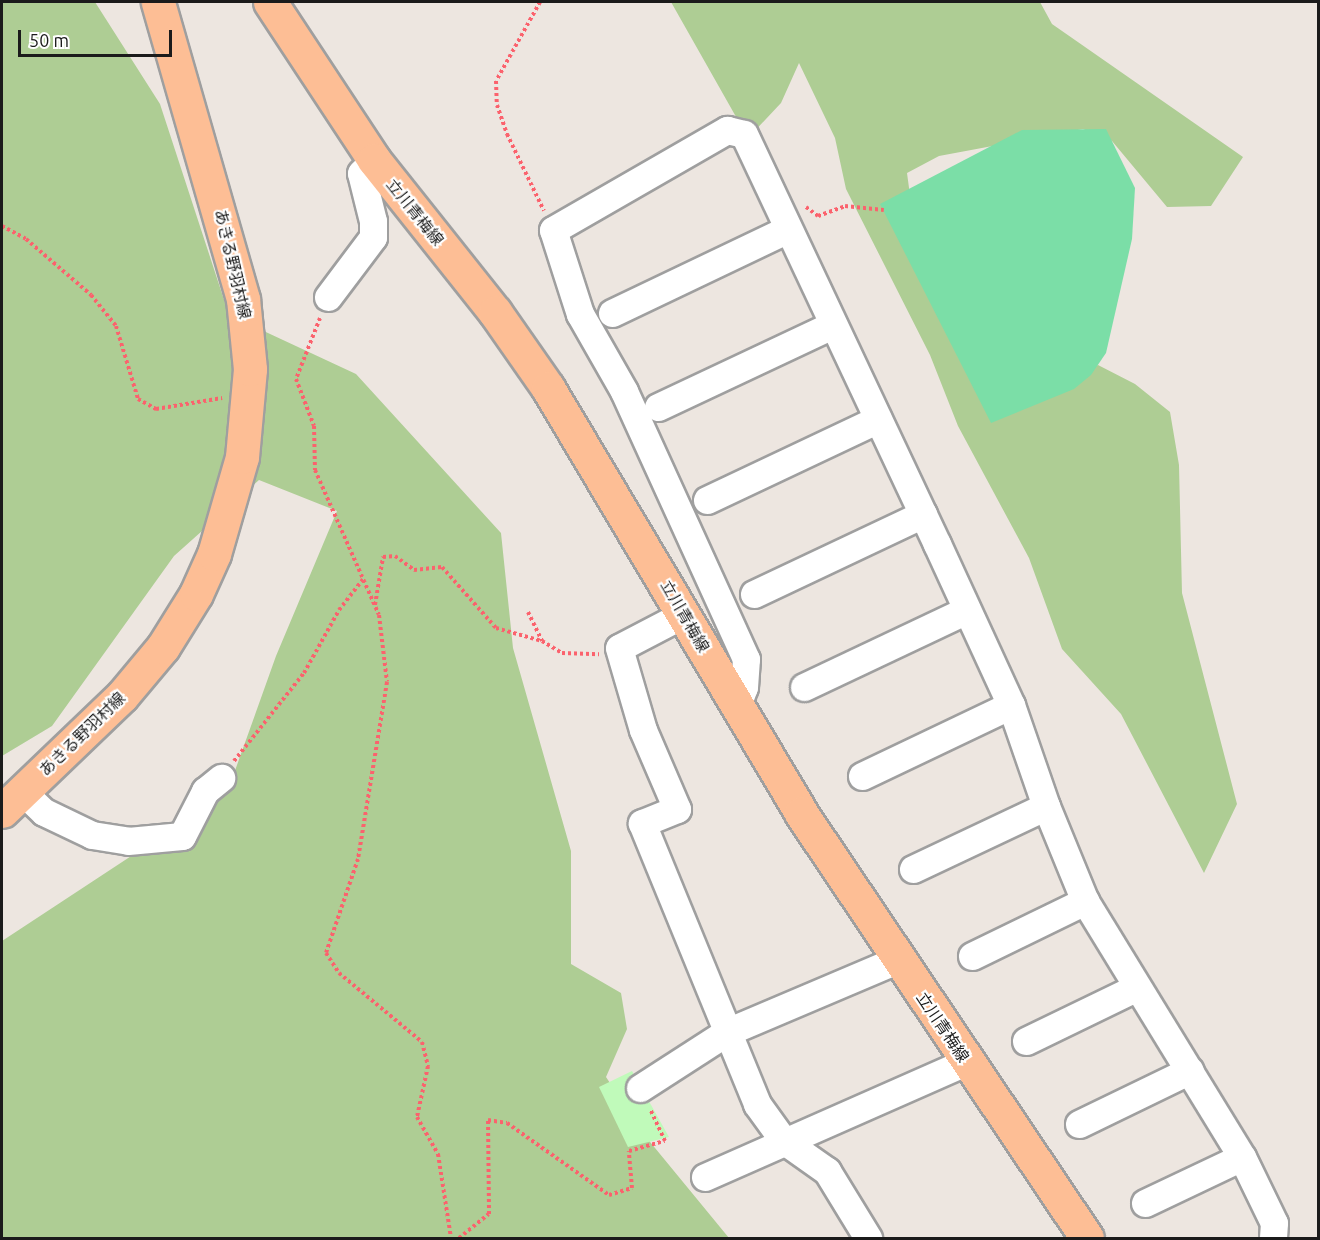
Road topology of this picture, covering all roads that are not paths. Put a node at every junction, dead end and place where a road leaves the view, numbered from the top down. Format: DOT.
graph roads {
  1 [pos="158,2"];
  2 [pos="270,2"];
  3 [pos="374,160"];
  4 [pos="788,229"];
  5 [pos="328,297"];
  6 [pos="612,313"];
  7 [pos="832,325"];
  8 [pos="658,407"];
  9 [pos="878,419"];
  10 [pos="707,500"];
  11 [pos="923,514"];
  12 [pos="754,594"];
  13 [pos="967,610"];
  14 [pos="684,614"];
  15 [pos="804,687"];
  16 [pos="1011,705"];
  17 [pos="737,706"];
  18 [pos="862,776"];
  19 [pos="221,778"];
  20 [pos="12,801"];
  21 [pos="1046,806"];
  22 [pos="913,869"];
  23 [pos="1085,901"];
  24 [pos="972,956"];
  25 [pos="897,960"];
  26 [pos="1137,987"];
  27 [pos="727,1032"];
  28 [pos="1026,1041"];
  29 [pos="966,1062"];
  30 [pos="1190,1070"];
  31 [pos="640,1089"];
  32 [pos="1079,1124"];
  33 [pos="783,1140"];
  34 [pos="1242,1157"];
  35 [pos="705,1177"];
  36 [pos="1145,1203"];
  37 [pos="867,1239"];
  38 [pos="1087,1239"];
  39 [pos="1273,1239"];
  1 -- 20 [label="main road, あきる野羽村線"];
  2 -- 3 [label="main road, 立川青梅線"];
  3 -- 5 [label="street"];
  3 -- 14 [label="main road, 立川青梅線"];
  4 -- 6 [label="street"];
  4 -- 7 [label="street"];
  4 -- 17 [label="street"];
  7 -- 8 [label="street"];
  7 -- 9 [label="street"];
  9 -- 10 [label="street"];
  9 -- 11 [label="street"];
  11 -- 12 [label="street"];
  11 -- 13 [label="street"];
  13 -- 15 [label="street"];
  13 -- 16 [label="street"];
  14 -- 17 [label="main road, 立川青梅線"];
  14 -- 27 [label="street"];
  16 -- 18 [label="street"];
  16 -- 21 [label="street"];
  17 -- 25 [label="main road, 立川青梅線"];
  19 -- 20 [label="street"];
  21 -- 22 [label="street"];
  21 -- 23 [label="street"];
  23 -- 24 [label="street"];
  23 -- 26 [label="street"];
  25 -- 27 [label="street"];
  25 -- 29 [label="main road, 立川青梅線"];
  26 -- 28 [label="street"];
  26 -- 30 [label="street"];
  27 -- 31 [label="street"];
  27 -- 33 [label="street"];
  29 -- 33 [label="street"];
  29 -- 38 [label="main road, 立川青梅線"];
  30 -- 32 [label="street"];
  30 -- 34 [label="street"];
  33 -- 35 [label="street"];
  33 -- 37 [label="street"];
  34 -- 36 [label="street"];
  34 -- 39 [label="street"];
}
